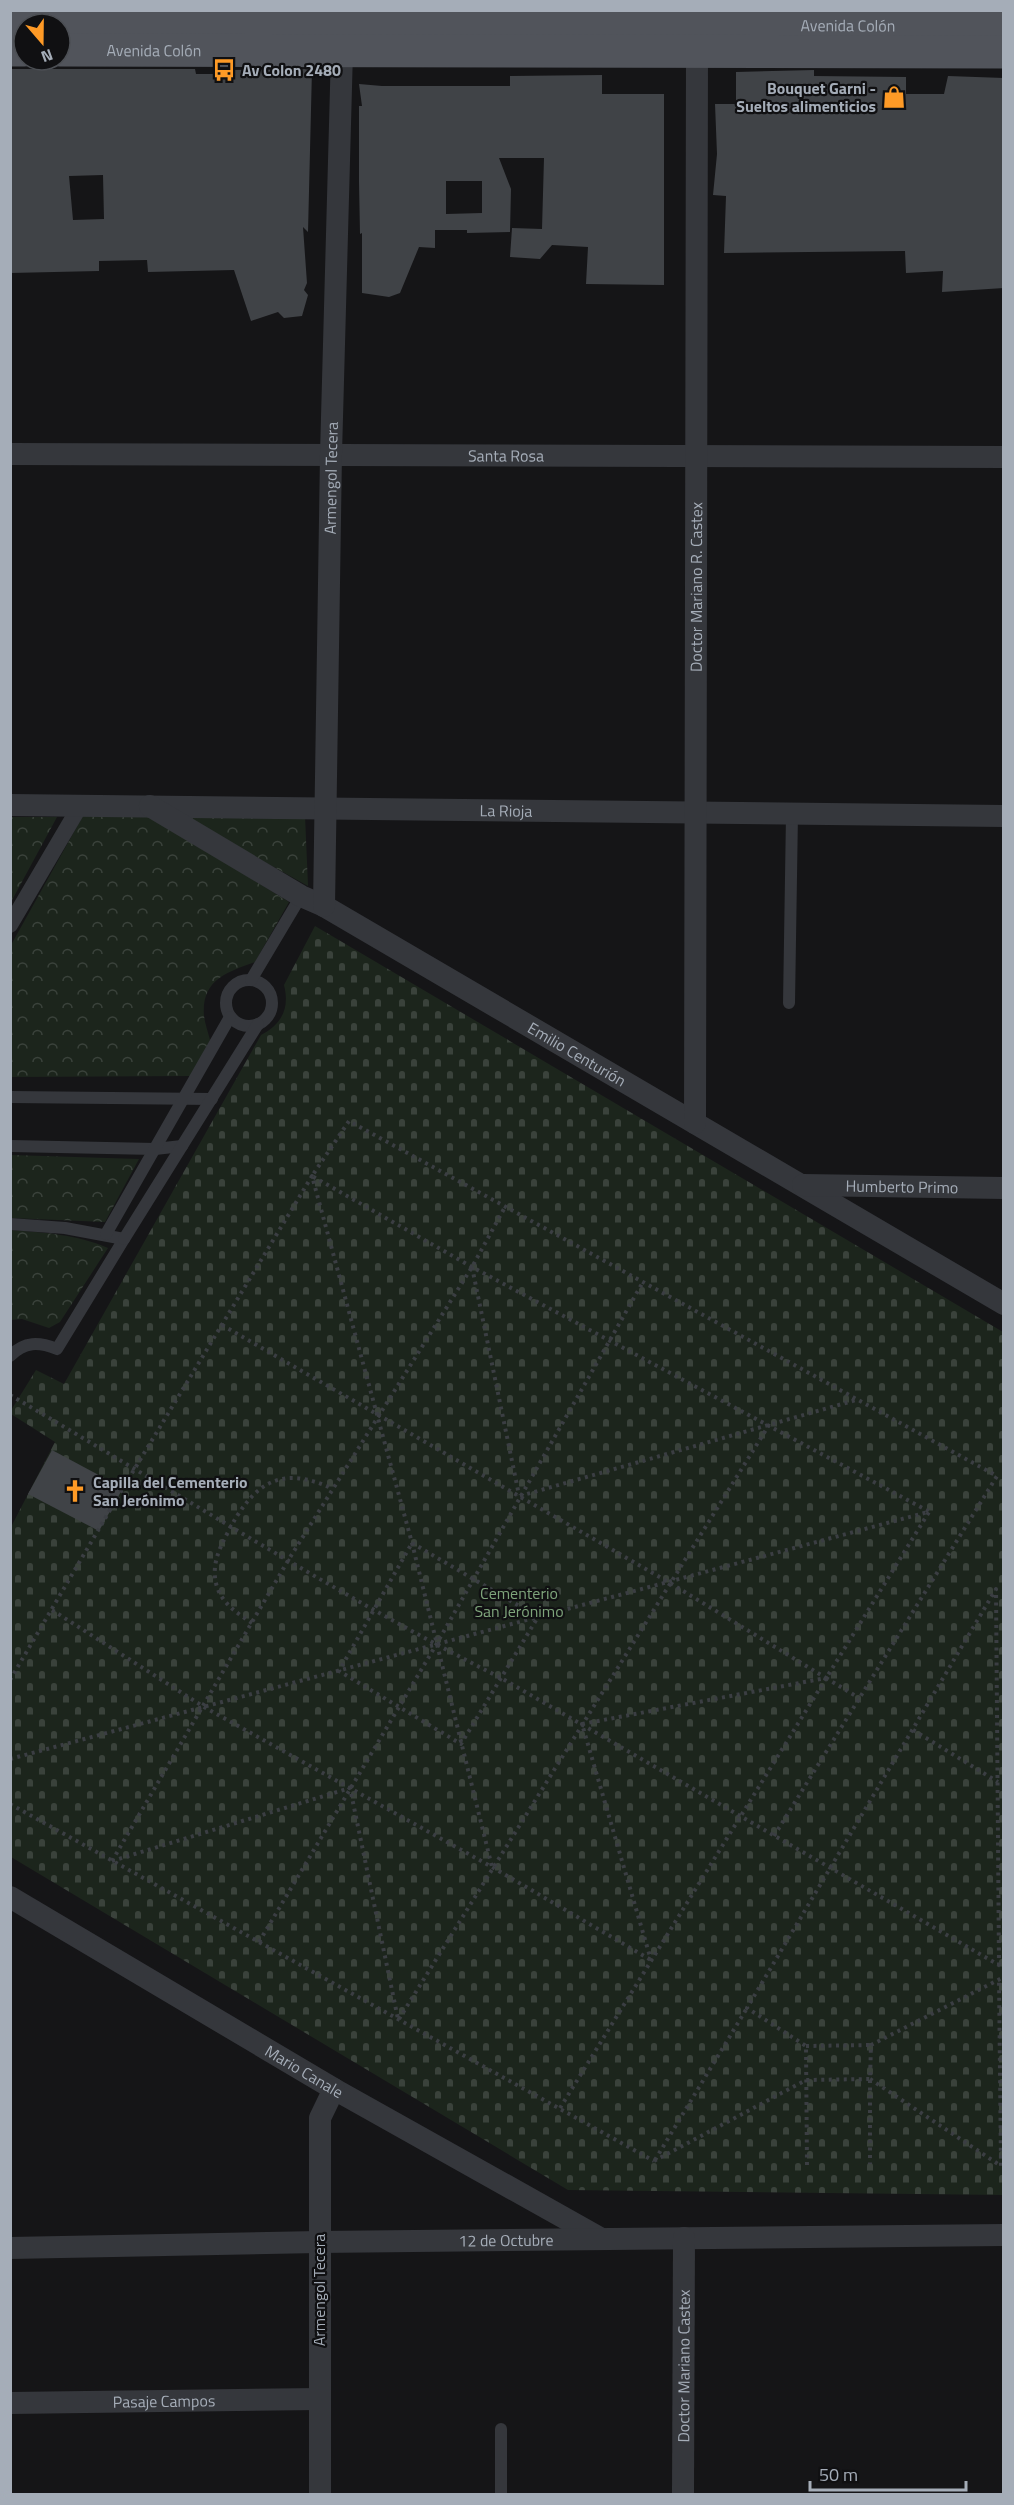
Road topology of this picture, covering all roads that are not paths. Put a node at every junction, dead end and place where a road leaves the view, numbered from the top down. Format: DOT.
graph roads {
  1 [pos="10,22"];
  2 [pos="1004,26"];
  3 [pos="342,28"];
  4 [pos="698,29"];
  5 [pos="72,49"];
  6 [pos="1004,52"];
  7 [pos="10,454"];
  8 [pos="331,454"];
  9 [pos="695,456"];
  10 [pos="1004,456"];
  11 [pos="10,805"];
  12 [pos="80,806"];
  13 [pos="149,806"];
  14 [pos="326,807"];
  15 [pos="694,812"];
  16 [pos="792,814"];
  17 [pos="1004,816"];
  18 [pos="301,896"];
  19 [pos="324,906"];
  20 [pos="10,925"];
  21 [pos="251,980"];
  22 [pos="789,1003"];
  23 [pos="230,1017"];
  24 [pos="258,1024"];
  25 [pos="10,1097"];
  26 [pos="212,1099"];
  27 [pos="183,1100"];
  28 [pos="695,1123"];
  29 [pos="10,1146"];
  30 [pos="182,1146"];
  31 [pos="155,1149"];
  32 [pos="801,1185"];
  33 [pos="1004,1188"];
  34 [pos="10,1224"];
  35 [pos="106,1234"];
  36 [pos="124,1239"];
  37 [pos="1004,1304"];
  38 [pos="10,1356"];
  39 [pos="10,1897"];
  40 [pos="334,2089"];
  41 [pos="1004,2235"];
  42 [pos="684,2238"];
  43 [pos="602,2239"];
  44 [pos="318,2242"];
  45 [pos="10,2248"];
  46 [pos="320,2398"];
  47 [pos="10,2403"];
  48 [pos="501,2428"];
  49 [pos="320,2494"];
  50 [pos="501,2494"];
  51 [pos="682,2494"];
  1 -- 3 [label="main road, Avenida Colón"];
  2 -- 4 [label="main road, Avenida Colón"];
  3 -- 4 [label="main road, Avenida Colón"];
  3 -- 5 [label="main road, Avenida Colón"];
  3 -- 8 [label="street, Armengol Tecera"];
  4 -- 6 [label="main road, Avenida Colón"];
  4 -- 9 [label="street, Doctor Mariano R. Castex"];
  7 -- 8 [label="street, Santa Rosa"];
  8 -- 9 [label="street, Santa Rosa"];
  8 -- 14 [label="street, Armengol Tecera"];
  9 -- 10 [label="street, Santa Rosa"];
  9 -- 15 [label="street, Doctor Mariano R. Castex"];
  11 -- 12 [label="street, La Rioja"];
  12 -- 13 [label="street, La Rioja"];
  12 -- 20 [label="street"];
  13 -- 14 [label="street, La Rioja"];
  13 -- 18 [label="street, Emilio Centurión"];
  14 -- 15 [label="street, La Rioja"];
  14 -- 19 [label="street, Armengol Tecera"];
  15 -- 16 [label="street, La Rioja"];
  15 -- 28 [label="street, Doctor Mariano R. Castex"];
  16 -- 17 [label="street, La Rioja"];
  16 -- 22 [label="lane"];
  18 -- 19 [label="street, Emilio Centurión"];
  18 -- 21 [label="lane"];
  19 -- 28 [label="street, Emilio Centurión"];
  21 -- 23 [label="lane"];
  21 -- 24 [label="lane"];
  23 -- 24 [label="lane"];
  23 -- 27 [label="lane"];
  24 -- 26 [label="lane"];
  25 -- 27 [label="lane"];
  26 -- 27 [label="lane"];
  26 -- 30 [label="lane"];
  27 -- 31 [label="lane"];
  28 -- 32 [label="street, Emilio Centurión"];
  29 -- 31 [label="lane"];
  30 -- 31 [label="lane"];
  30 -- 36 [label="lane"];
  31 -- 35 [label="lane"];
  32 -- 33 [label="street, Humberto Primo"];
  32 -- 37 [label="street, Emilio Centurión"];
  34 -- 35 [label="lane"];
  35 -- 36 [label="lane"];
  36 -- 38 [label="lane"];
  39 -- 40 [label="street, Mario Canale"];
  40 -- 43 [label="street, Mario Canale"];
  40 -- 44 [label="street, Armengol Tecera"];
  41 -- 42 [label="street, 12 de Octubre"];
  42 -- 43 [label="street, 12 de Octubre"];
  42 -- 51 [label="street, Doctor Mariano Castex"];
  43 -- 44 [label="street, 12 de Octubre"];
  44 -- 45 [label="street, 12 de Octubre"];
  44 -- 46 [label="street, Armengol Tecera"];
  46 -- 47 [label="street, Pasaje Campos"];
  46 -- 49 [label="street, Armengol Tecera"];
  48 -- 50 [label="lane"];
}
